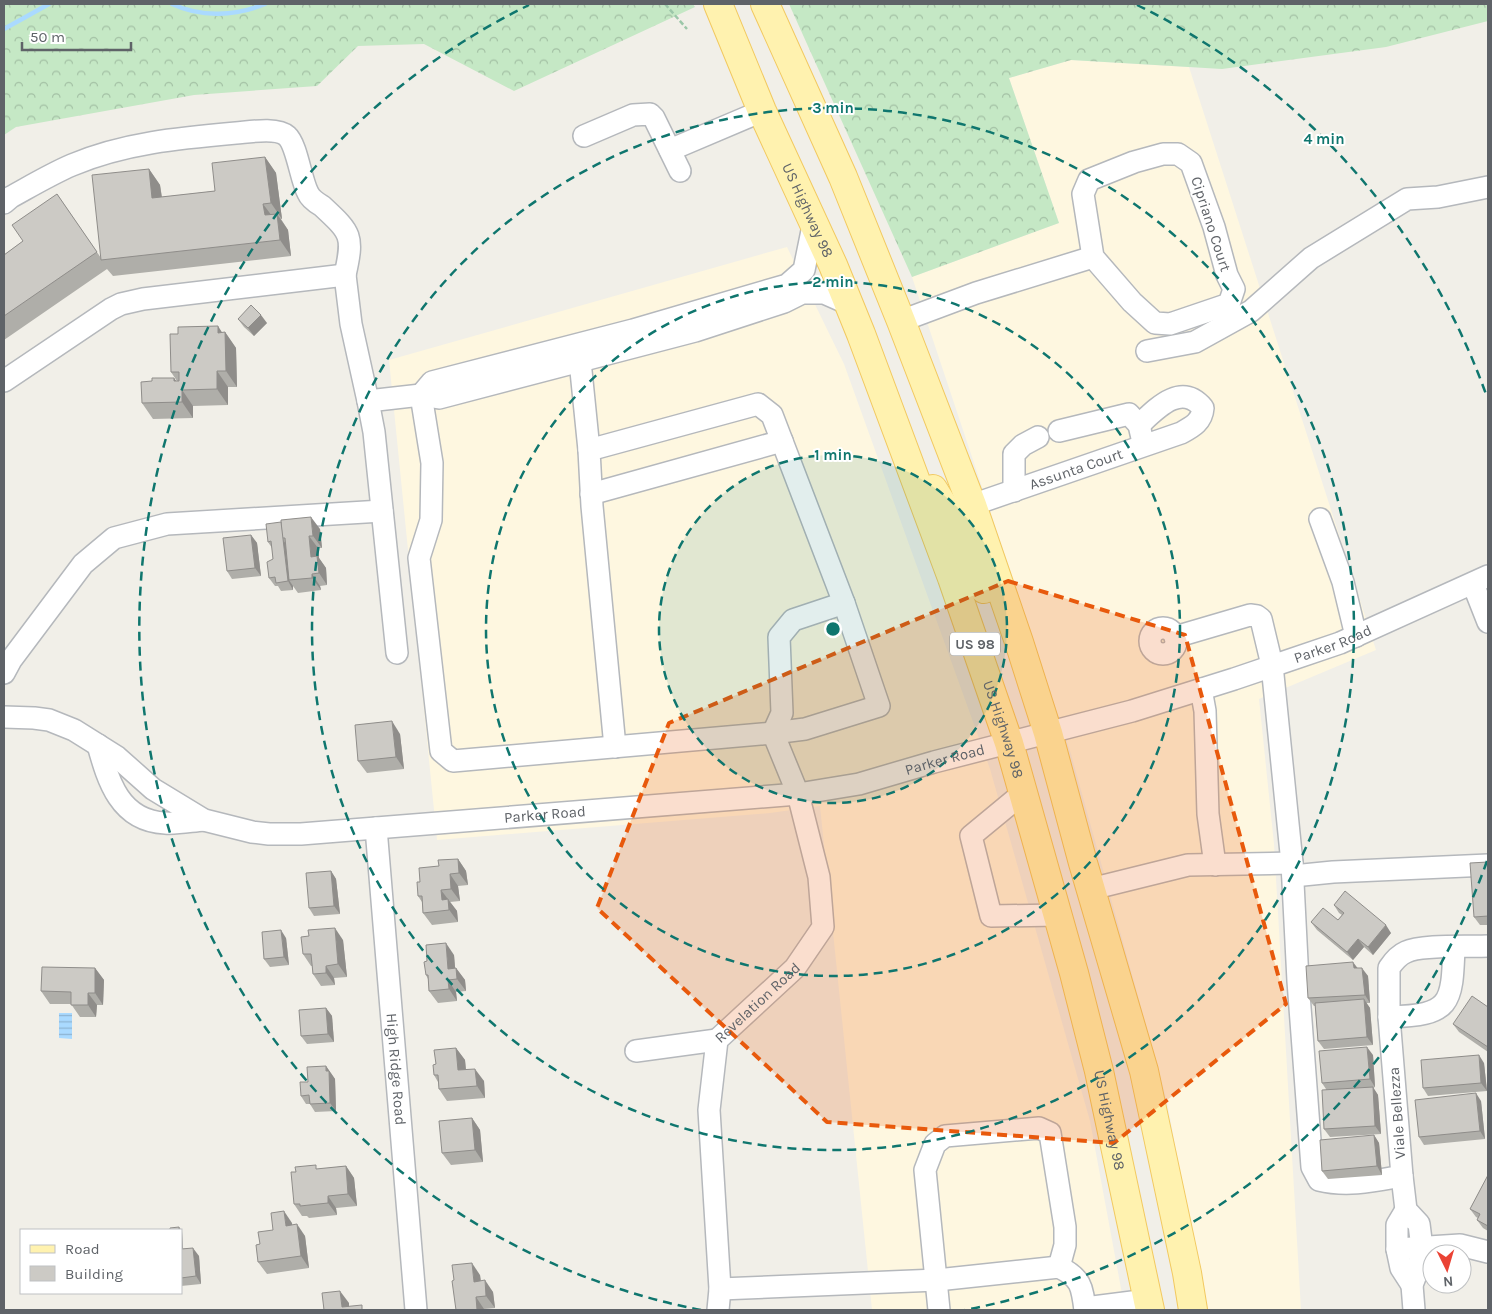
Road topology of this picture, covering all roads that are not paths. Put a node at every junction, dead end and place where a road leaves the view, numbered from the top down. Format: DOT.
graph roads {
  1 [pos="718,4"];
  2 [pos="765,4"];
  3 [pos="762,111"];
  4 [pos="584,136"];
  5 [pos="670,150"];
  6 [pos="680,171"];
  7 [pos="1488,187"];
  8 [pos="4,203"];
  9 [pos="814,221"];
  10 [pos="872,250"];
  11 [pos="1093,257"];
  12 [pos="833,265"];
  13 [pos="346,275"];
  14 [pos="787,284"];
  15 [pos="849,304"];
  16 [pos="901,321"];
  17 [pos="1147,351"];
  18 [pos="578,352"];
  19 [pos="4,381"];
  20 [pos="421,395"];
  21 [pos="368,401"];
  22 [pos="1139,425"];
  23 [pos="1059,432"];
  24 [pos="900,437"];
  25 [pos="1038,437"];
  26 [pos="782,441"];
  27 [pos="1143,446"];
  28 [pos="589,450"];
  29 [pos="1014,490"];
  30 [pos="591,494"];
  31 [pos="972,505"];
  32 [pos="382,511"];
  33 [pos="1320,519"];
  34 [pos="1481,580"];
  35 [pos="844,603"];
  36 [pos="1488,622"];
  37 [pos="1356,636"];
  38 [pos="1175,637"];
  39 [pos="397,653"];
  40 [pos="1272,666"];
  41 [pos="4,673"];
  42 [pos="1201,689"];
  43 [pos="4,717"];
  44 [pos="1048,733"];
  45 [pos="773,734"];
  46 [pos="1009,743"];
  47 [pos="98,744"];
  48 [pos="615,747"];
  49 [pos="141,779"];
  50 [pos="1023,793"];
  51 [pos="798,794"];
  52 [pos="118,797"];
  53 [pos="204,820"];
  54 [pos="376,828"];
  55 [pos="1215,865"];
  56 [pos="1488,865"];
  57 [pos="1293,870"];
  58 [pos="1091,890"];
  59 [pos="1058,915"];
  60 [pos="1488,946"];
  61 [pos="1454,947"];
  62 [pos="1389,1017"];
  63 [pos="1129,1020"];
  64 [pos="717,1040"];
  65 [pos="636,1051"];
  66 [pos="1144,1071"];
  67 [pos="1101,1082"];
  68 [pos="1402,1176"];
  69 [pos="1406,1210"];
  70 [pos="1422,1248"];
  71 [pos="1472,1248"];
  72 [pos="1397,1249"];
  73 [pos="1488,1252"];
  74 [pos="1059,1267"];
  75 [pos="937,1280"];
  76 [pos="1412,1285"];
  77 [pos="720,1289"];
  78 [pos="1149,1305"];
  79 [pos="1085,1309"];
  80 [pos="416,1310"];
  81 [pos="718,1310"];
  82 [pos="939,1310"];
  83 [pos="1193,1310"];
  84 [pos="1414,1310"];
  1 -- 3 [label="main road, US Highway 98 / US 98"];
  2 -- 10 [label="main road, US 98"];
  3 -- 5 [label="street"];
  3 -- 9 [label="main road, US Highway 98 / US 98"];
  4 -- 5 [label="street"];
  5 -- 6 [label="street"];
  7 -- 17 [label="street"];
  8 -- 13 [label="street"];
  9 -- 12 [label="main road, US Highway 98 / US 98"];
  9 -- 14 [label="street"];
  10 -- 12 [label="main road"];
  10 -- 16 [label="main road, US 98"];
  11 -- 11 [label="street, Cipriano Court"];
  11 -- 16 [label="street"];
  12 -- 14 [label="street"];
  12 -- 15 [label="main road, US Highway 98 / US 98"];
  13 -- 19 [label="street"];
  13 -- 21 [label="street"];
  14 -- 18 [label="street"];
  15 -- 18 [label="street"];
  15 -- 24 [label="main road, US Highway 98 / US 98"];
  16 -- 31 [label="main road, US 98"];
  18 -- 20 [label="street"];
  18 -- 28 [label="street"];
  20 -- 21 [label="street"];
  20 -- 48 [label="street"];
  21 -- 32 [label="street"];
  22 -- 23 [label="street"];
  22 -- 27 [label="street"];
  22 -- 27 [label="street, Assunta Court"];
  24 -- 44 [label="main road"];
  24 -- 46 [label="main road, US Highway 98 / US 98"];
  25 -- 29 [label="street"];
  26 -- 28 [label="street"];
  26 -- 30 [label="street"];
  26 -- 35 [label="street"];
  27 -- 29 [label="street, Assunta Court"];
  28 -- 30 [label="street"];
  29 -- 31 [label="street, Assunta Court"];
  30 -- 48 [label="street"];
  31 -- 44 [label="main road, US 98"];
  32 -- 39 [label="street"];
  32 -- 41 [label="street"];
  33 -- 37 [label="street"];
  34 -- 36 [label="street"];
  34 -- 37 [label="street, Parker Road"];
  35 -- 45 [label="street"];
  35 -- 45 [label="street"];
  37 -- 40 [label="street, Parker Road"];
  38 -- 40 [label="street"];
  40 -- 42 [label="street, Parker Road"];
  40 -- 57 [label="street"];
  42 -- 44 [label="street, Parker Road"];
  42 -- 55 [label="street"];
  43 -- 47 [label="street"];
  44 -- 46 [label="street, Parker Road"];
  44 -- 58 [label="main road, US 98"];
  45 -- 48 [label="street"];
  45 -- 51 [label="street, Revelation Road"];
  46 -- 50 [label="main road, US Highway 98 / US 98"];
  46 -- 51 [label="street, Parker Road"];
  46 -- 63 [label="main road"];
  47 -- 49 [label="street"];
  47 -- 52 [label="street"];
  49 -- 52 [label="street"];
  49 -- 53 [label="street"];
  50 -- 59 [label="main road, US Highway 98 / US 98"];
  50 -- 59 [label="street"];
  51 -- 54 [label="street, Parker Road"];
  51 -- 64 [label="street, Revelation Road"];
  52 -- 53 [label="street"];
  53 -- 54 [label="street, Parker Road"];
  54 -- 80 [label="street, High Ridge Road"];
  55 -- 57 [label="street"];
  55 -- 58 [label="street"];
  56 -- 57 [label="street"];
  57 -- 68 [label="street"];
  58 -- 63 [label="main road, US 98"];
  59 -- 67 [label="main road, US Highway 98 / US 98"];
  60 -- 61 [label="street, Viale Bellezza"];
  61 -- 62 [label="street"];
  61 -- 62 [label="street, Viale Bellezza"];
  62 -- 68 [label="street, Viale Bellezza"];
  63 -- 66 [label="main road, US 98"];
  64 -- 65 [label="street"];
  64 -- 77 [label="street, Revelation Road"];
  66 -- 67 [label="main road"];
  66 -- 83 [label="main road, US 98"];
  67 -- 78 [label="main road, US Highway 98 / US 98"];
  68 -- 69 [label="street, Viale Bellezza"];
  69 -- 70 [label="street, Viale Bellezza"];
  69 -- 72 [label="street, Viale Bellezza"];
  70 -- 72 [label="street"];
  70 -- 76 [label="street, Viale Bellezza"];
  71 -- 73 [label="street"];
  72 -- 76 [label="street, Viale Bellezza"];
  74 -- 75 [label="street"];
  74 -- 75 [label="street"];
  74 -- 79 [label="street"];
  75 -- 77 [label="street"];
  75 -- 82 [label="street"];
  76 -- 84 [label="street, Viale Bellezza"];
  77 -- 81 [label="street, Revelation Road"];
  78 -- 79 [label="street"];
}
